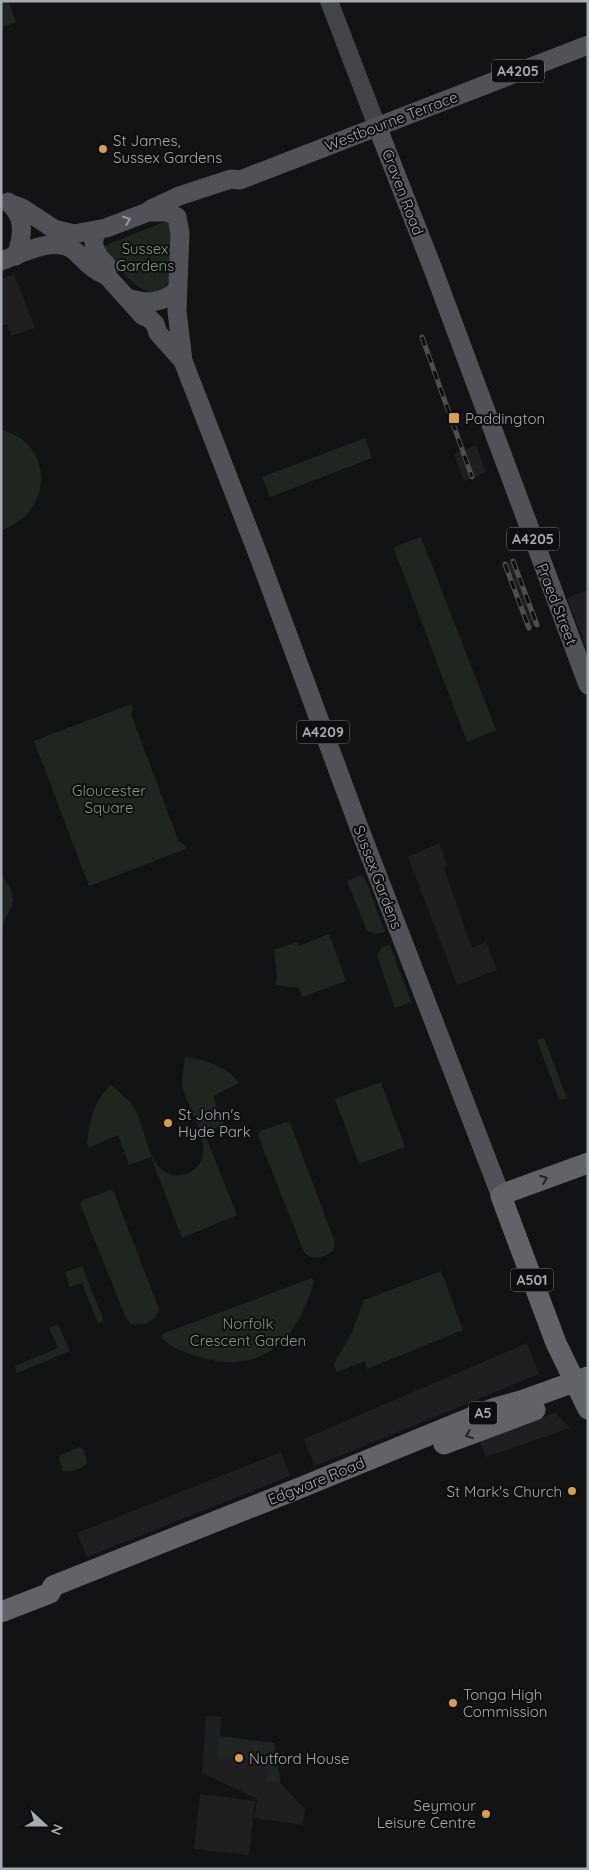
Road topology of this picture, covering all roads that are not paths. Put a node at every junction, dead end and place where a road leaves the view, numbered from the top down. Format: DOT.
graph roads {
  1 [pos="329,1"];
  2 [pos="588,45"];
  3 [pos="377,126"];
  4 [pos="235,185"];
  5 [pos="6,201"];
  6 [pos="148,212"];
  7 [pos="174,215"];
  8 [pos="97,230"];
  9 [pos="9,258"];
  10 [pos="107,276"];
  11 [pos="177,290"];
  12 [pos="128,298"];
  13 [pos="444,299"];
  14 [pos="183,361"];
  15 [pos="588,685"];
  16 [pos="588,1163"];
  17 [pos="501,1196"];
  18 [pos="583,1389"];
  19 [pos="1,1612"];
  1 -- 3 [label="main road, Craven Road"];
  2 -- 3 [label="main road, Westbourne Terrace / A4205"];
  3 -- 4 [label="main road, Westbourne Terrace"];
  3 -- 13 [label="main road, Craven Road / A4205"];
  4 -- 6 [label="main road, Westbourne Terrace"];
  4 -- 7 [label="main road, Westbourne Terrace"];
  5 -- 8 [label="main road"];
  5 -- 9 [label="main road"];
  6 -- 7 [label="main road"];
  8 -- 6 [label="main road, one-way"];
  7 -- 11 [label="main road, Sussex Gardens / A4209"];
  8 -- 10 [label="main road, Sussex Gardens / A4209"];
  9 -- 10 [label="main road, A4209"];
  10 -- 12 [label="main road, Sussex Gardens / A4209"];
  11 -- 12 [label="main road"];
  11 -- 14 [label="main road, Sussex Gardens / A4209"];
  12 -- 14 [label="main road, Sussex Gardens / A4209"];
  13 -- 15 [label="main road, Praed Street / A4205"];
  14 -- 17 [label="main road, Sussex Gardens / A4209"];
  17 -- 16 [label="highway, one-way"];
  17 -- 18 [label="highway, Sussex Gardens / A501"];
  18 -- 19 [label="highway, Edgware Road / A5"];
}
